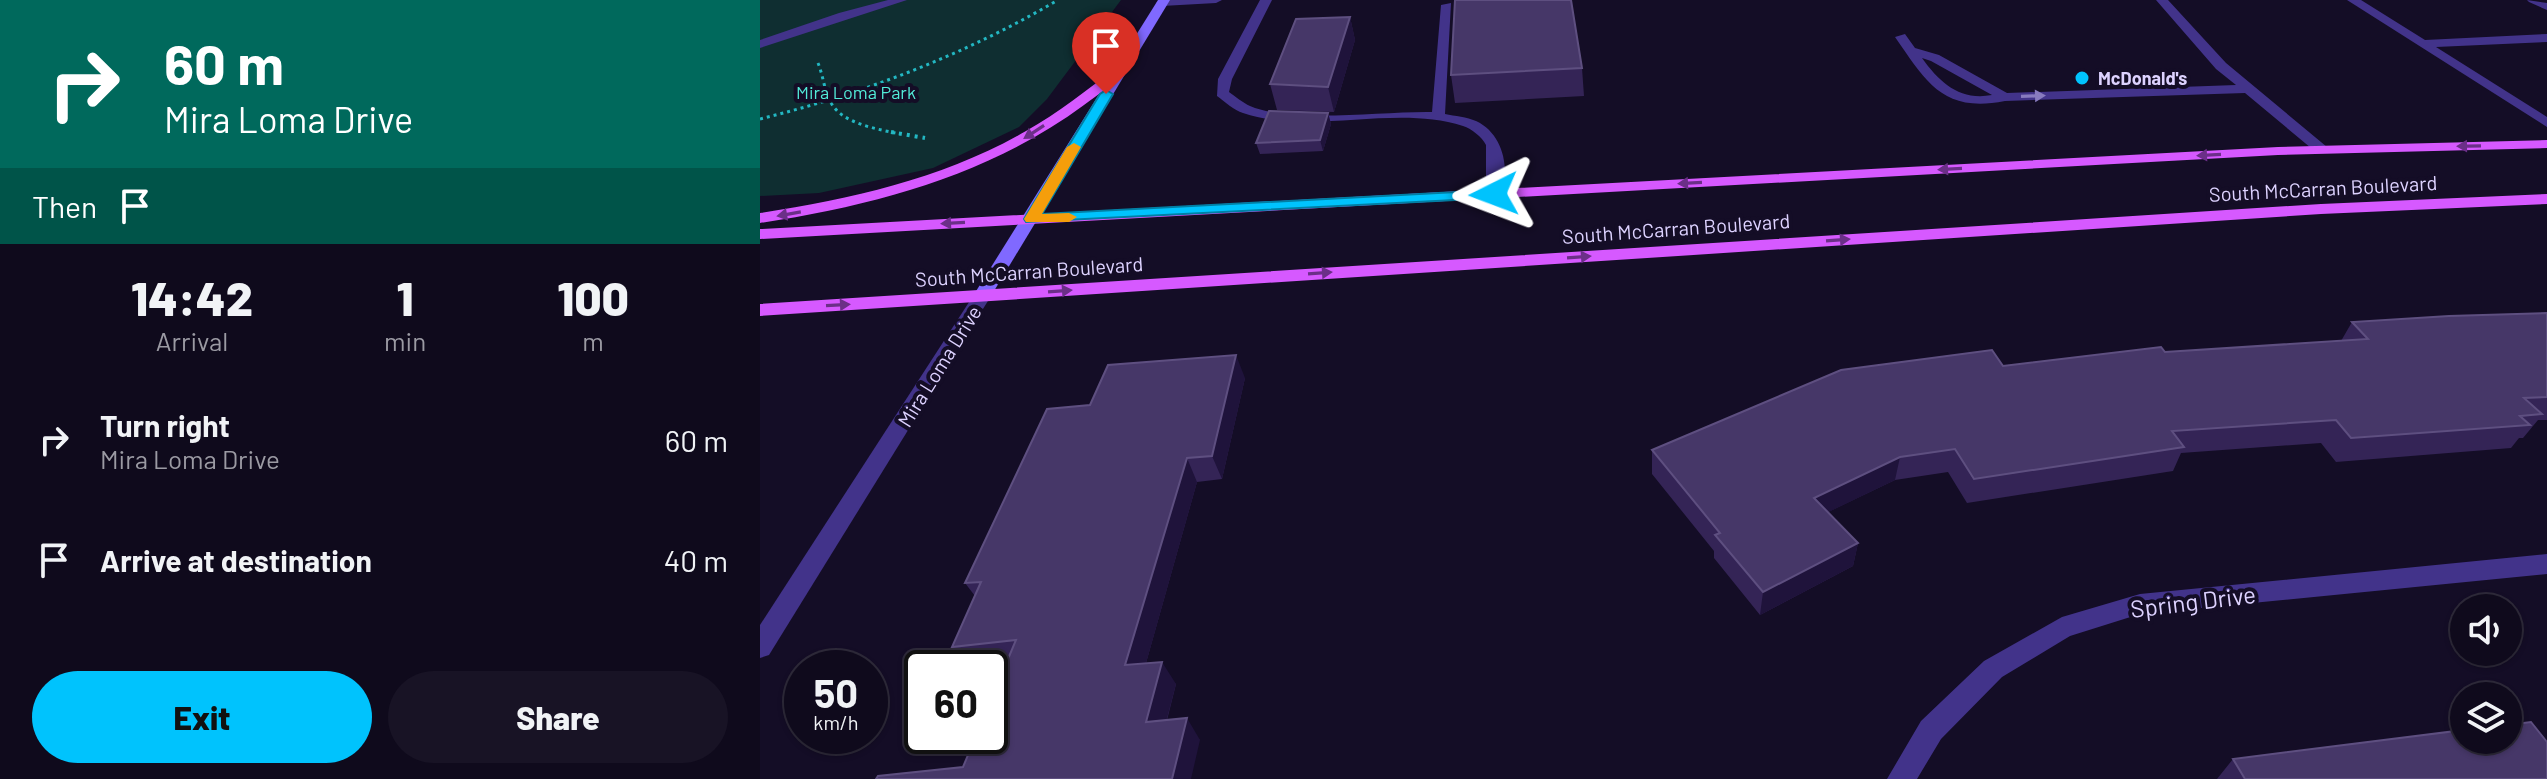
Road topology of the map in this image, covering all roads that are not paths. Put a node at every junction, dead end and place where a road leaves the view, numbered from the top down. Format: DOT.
graph roads {
  1 [pos="901,0"];
  2 [pos="1216,0"];
  3 [pos="1266,0"];
  4 [pos="2162,0"];
  5 [pos="2353,0"];
  6 [pos="2533,0"];
  7 [pos="1163,1"];
  8 [pos="1447,5"];
  9 [pos="2547,7"];
  10 [pos="1901,37"];
  11 [pos="2547,38"];
  12 [pos="760,44"];
  13 [pos="2426,44"];
  14 [pos="1911,51"];
  15 [pos="1121,71"];
  16 [pos="2249,89"];
  17 [pos="2005,97"];
  18 [pos="1438,119"];
  19 [pos="2547,123"];
  20 [pos="2547,144"];
  21 [pos="2322,150"];
  22 [pos="1494,194"];
  23 [pos="2547,199"];
  24 [pos="760,218"];
  25 [pos="1031,219"];
  26 [pos="760,234"];
  27 [pos="982,296"];
  28 [pos="760,310"];
  29 [pos="2547,564"];
  30 [pos="760,647"];
  31 [pos="1902,777"];
  1 -- 12 [label="street"];
  2 -- 7 [label="street"];
  3 -- 18 [label="street"];
  4 -- 16 [label="street"];
  5 -- 13 [label="street"];
  6 -- 9 [label="street"];
  7 -- 15 [label="main road, Mira Loma Drive"];
  8 -- 18 [label="street"];
  10 -- 14 [label="street"];
  11 -- 13 [label="street"];
  13 -- 19 [label="street"];
  14 -- 17 [label="street"];
  14 -- 17 [label="street"];
  15 -- 24 [label="main road, one-way"];
  15 -- 25 [label="main road, Mira Loma Drive"];
  17 -- 16 [label="street, one-way"];
  16 -- 21 [label="street"];
  18 -- 22 [label="street"];
  20 -- 21 [label="main road, South McCarran Boulevard, one-way"];
  21 -- 22 [label="main road, South McCarran Boulevard, one-way"];
  22 -- 25 [label="main road, South McCarran Boulevard"];
  27 -- 23 [label="main road, South McCarran Boulevard, one-way"];
  25 -- 26 [label="main road, South McCarran Boulevard, one-way"];
  25 -- 27 [label="main road, Mira Loma Drive"];
  28 -- 27 [label="main road, South McCarran Boulevard, one-way"];
  27 -- 30 [label="street, Mira Loma Drive"];
  29 -- 31 [label="street, Spring Drive"];
}
